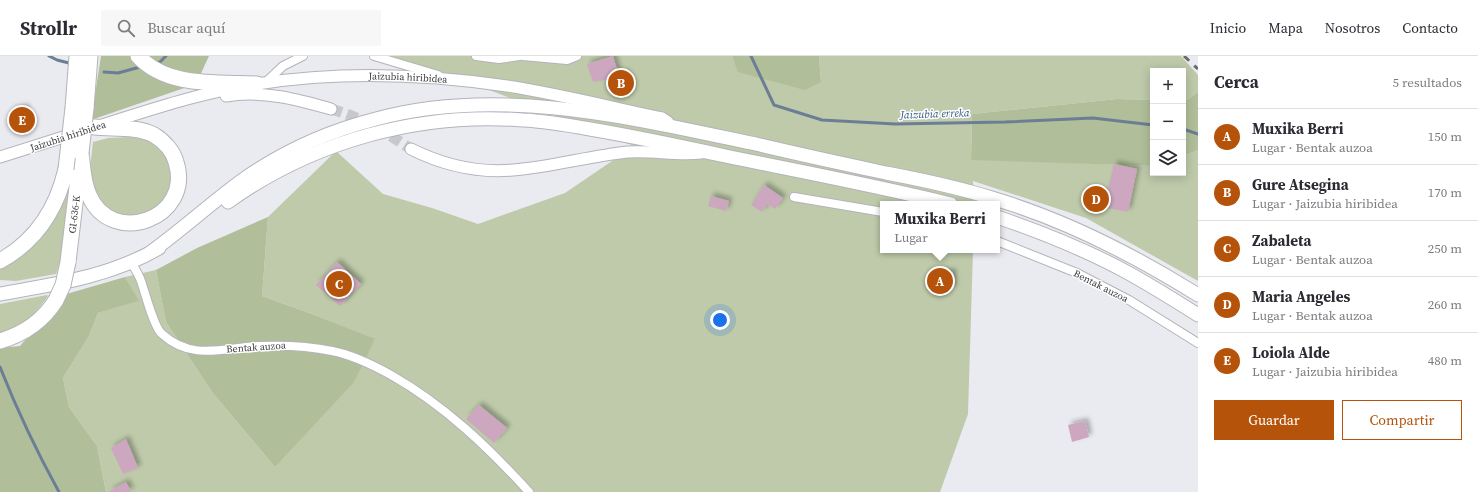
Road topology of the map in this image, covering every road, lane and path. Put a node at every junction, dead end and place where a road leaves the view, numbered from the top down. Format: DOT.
graph roads {
  1 [pos="77,56"];
  2 [pos="90,56"];
  3 [pos="138,56"];
  4 [pos="303,56"];
  5 [pos="374,56"];
  6 [pos="476,56"];
  7 [pos="519,56"];
  8 [pos="524,56"];
  9 [pos="577,56"];
  10 [pos="454,80"];
  11 [pos="262,83"];
  12 [pos="79,108"];
  13 [pos="331,109"];
  14 [pos="135,114"];
  15 [pos="94,127"];
  16 [pos="678,128"];
  17 [pos="411,149"];
  18 [pos="711,152"];
  19 [pos="81,153"];
  20 [pos="0,157"];
  21 [pos="794,197"];
  22 [pos="937,201"];
  23 [pos="880,211"];
  24 [pos="1000,218"];
  25 [pos="1000,242"];
  26 [pos="151,252"];
  27 [pos="0,261"];
  28 [pos="131,262"];
  29 [pos="0,294"];
  30 [pos="1198,295"];
  31 [pos="1198,315"];
  32 [pos="0,341"];
  33 [pos="1198,343"];
  34 [pos="529,492"];
  1 -- 12 [label="highway, GI-636-K"];
  2 -- 12 [label="highway, GI-636-K"];
  3 -- 11 [label="highway"];
  4 -- 11 [label="street"];
  5 -- 10 [label="street"];
  6 -- 7 [label="street"];
  8 -- 9 [label="street"];
  10 -- 11 [label="main road, Jaizubia hiribidea"];
  10 -- 16 [label="main road, Jaizubia hiribidea"];
  11 -- 14 [label="main road, Jaizubia hiribidea"];
  12 -- 19 [label="highway, GI-636-K, bridge"];
  12 -- 27 [label="highway, GI-636-K, bridge"];
  13 -- 14 [label="main road, Jaizubia hiribidea"];
  14 -- 15 [label="main road, Jaizubia hiribidea"];
  15 -- 19 [label="highway"];
  15 -- 20 [label="main road, Jaizubia hiribidea"];
  16 -- 26 [label="main road"];
  16 -- 30 [label="main road"];
  17 -- 18 [label="main road"];
  18 -- 22 [label="main road"];
  18 -- 26 [label="main road"];
  19 -- 32 [label="highway, GI-636-K, bridge"];
  21 -- 23 [label="street"];
  24 -- 31 [label="main road"];
  25 -- 33 [label="street, Bentak auzoa"];
  26 -- 28 [label="main road"];
  28 -- 29 [label="main road"];
  28 -- 34 [label="street, Bentak auzoa"];
}
